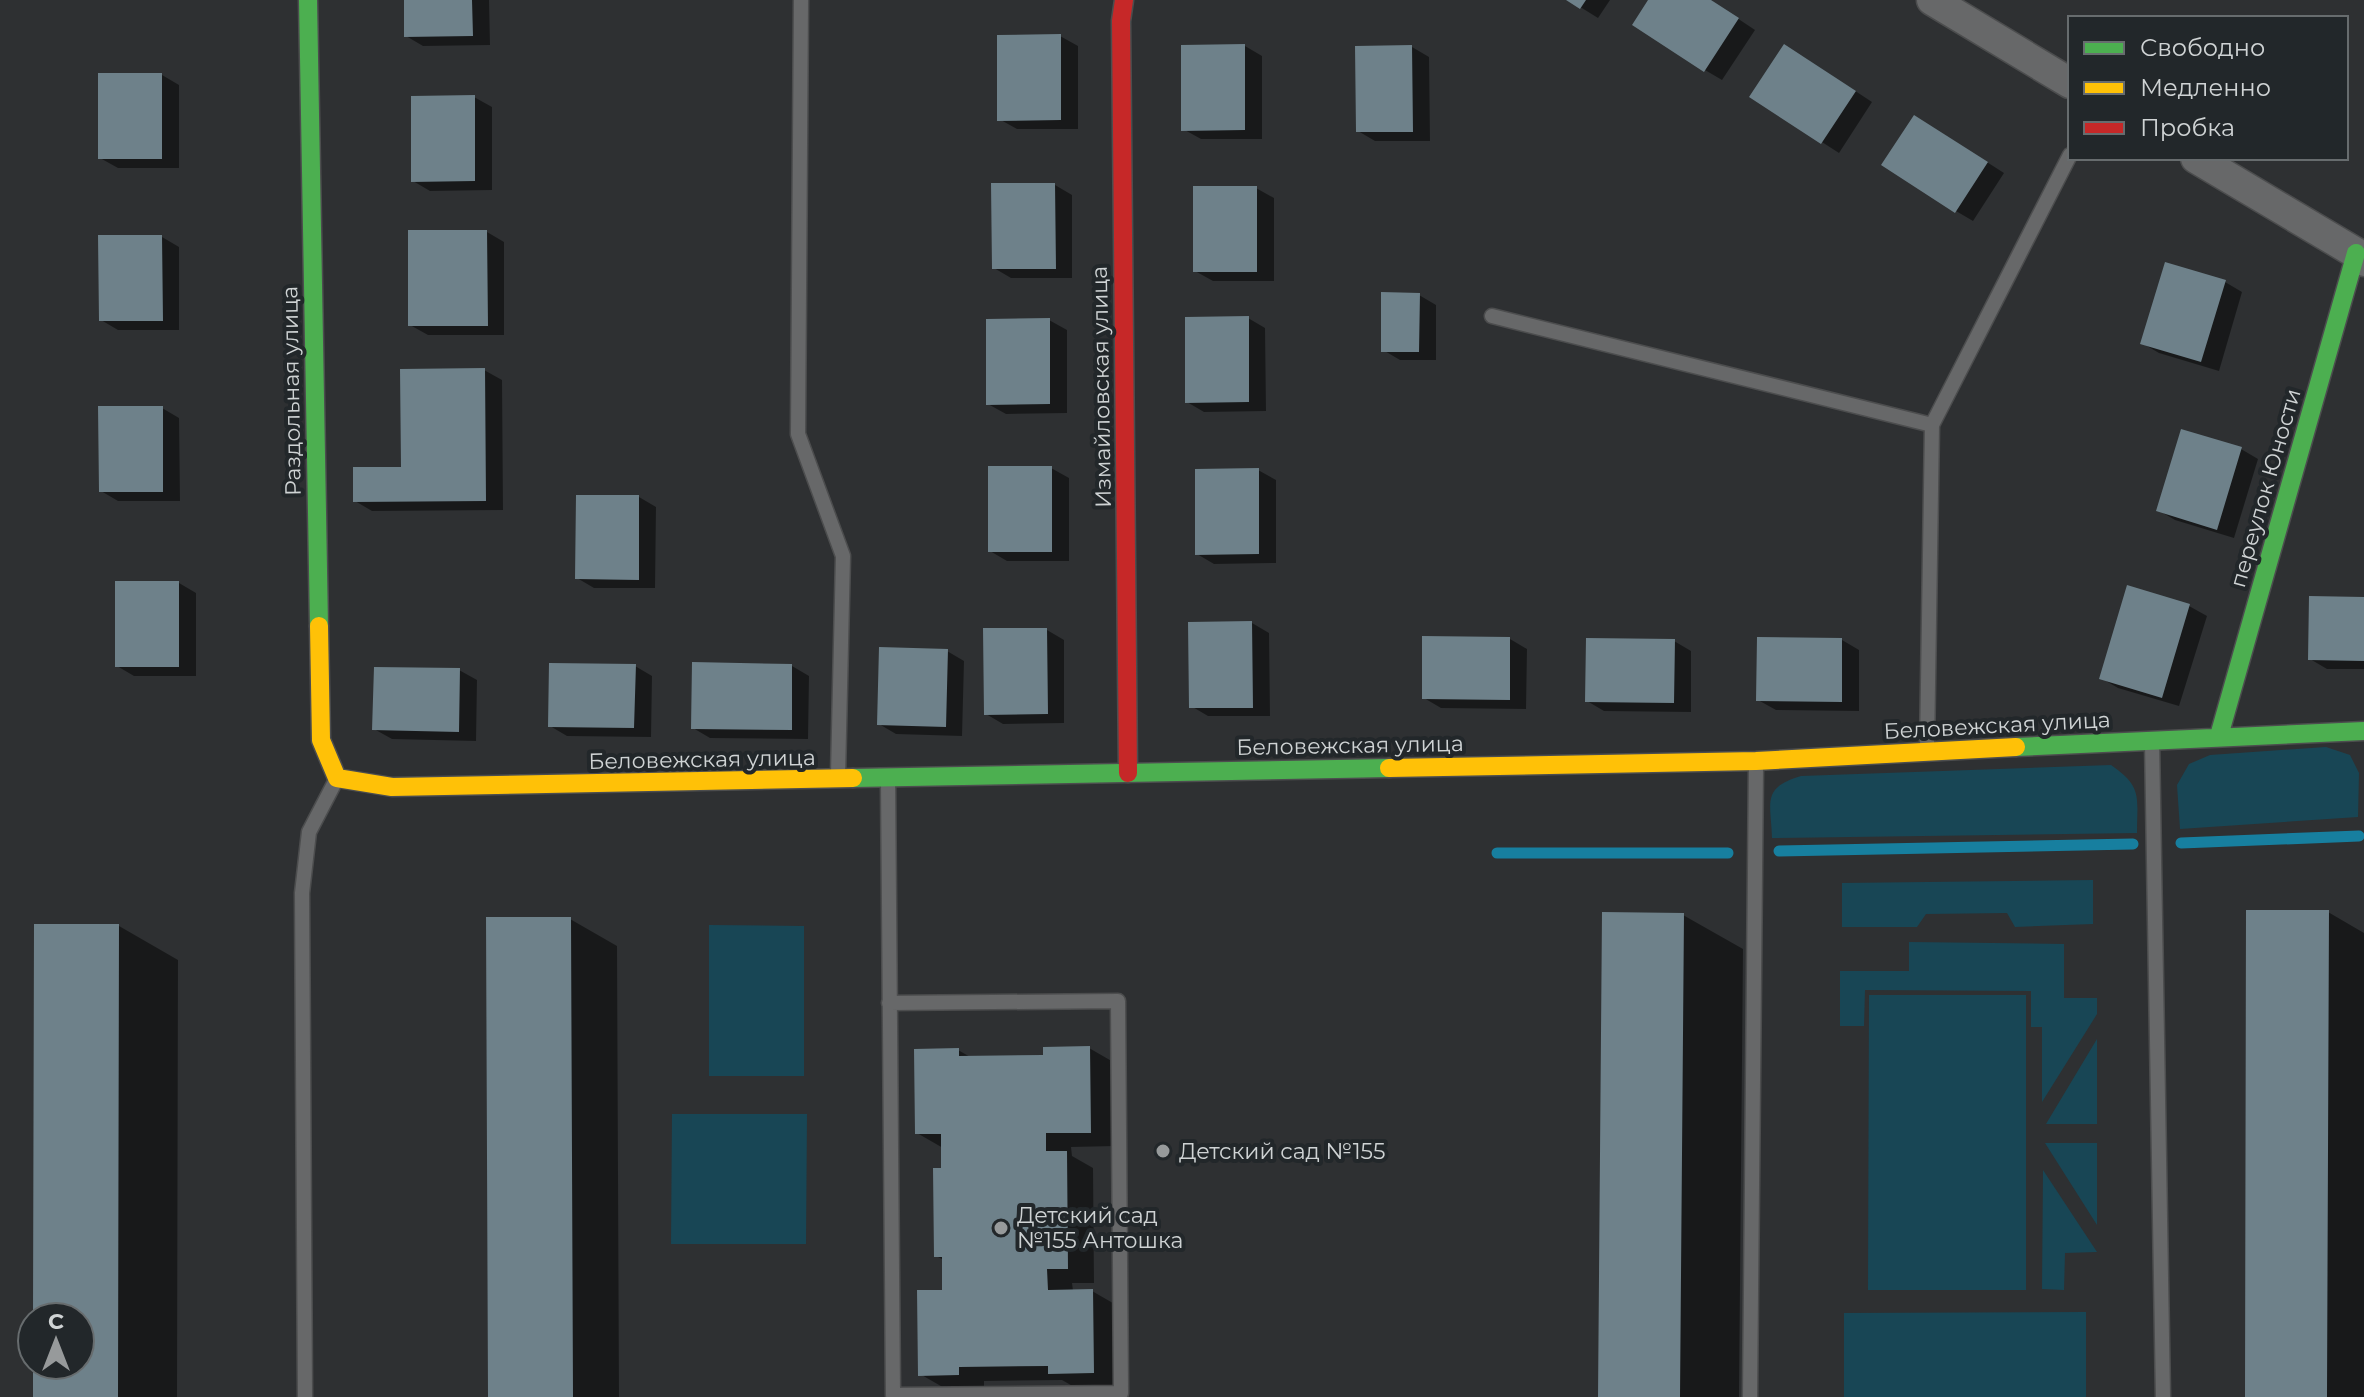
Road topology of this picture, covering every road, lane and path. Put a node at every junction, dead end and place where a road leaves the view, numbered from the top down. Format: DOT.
graph roads {
  1 [pos="308,0"];
  2 [pos="801,0"];
  3 [pos="1124,0"];
  4 [pos="1932,0"];
  5 [pos="2068,82"];
  6 [pos="2068,159"];
  7 [pos="2199,160"];
  8 [pos="2360,257"];
  9 [pos="1492,316"];
  10 [pos="1932,425"];
  11 [pos="2364,731"];
  12 [pos="2219,736"];
  13 [pos="2152,741"];
  14 [pos="1927,753"];
  15 [pos="1756,761"];
  16 [pos="1128,773"];
  17 [pos="337,778"];
  18 [pos="888,779"];
  19 [pos="838,780"];
  20 [pos="889,1003"];
  21 [pos="305,1397"];
  22 [pos="1750,1397"];
  23 [pos="2163,1397"];
  1 -- 17 [label="street, Раздольная улица"];
  2 -- 19 [label="lane"];
  3 -- 16 [label="street, Измайловская улица"];
  4 -- 5 [label="street"];
  6 -- 10 [label="lane"];
  7 -- 8 [label="street"];
  8 -- 12 [label="street, переулок Юности"];
  9 -- 10 [label="lane"];
  10 -- 14 [label="lane"];
  11 -- 12 [label="street, Беловежская улица"];
  12 -- 13 [label="street, Беловежская улица"];
  13 -- 14 [label="street, Беловежская улица"];
  13 -- 23 [label="lane"];
  14 -- 15 [label="street, Беловежская улица"];
  15 -- 16 [label="street, Беловежская улица"];
  15 -- 22 [label="lane"];
  16 -- 18 [label="street, Беловежская улица"];
  17 -- 19 [label="street, Беловежская улица"];
  17 -- 21 [label="lane"];
  18 -- 19 [label="street, Беловежская улица"];
  18 -- 20 [label="lane"];
  20 -- 20 [label="lane"];
}
